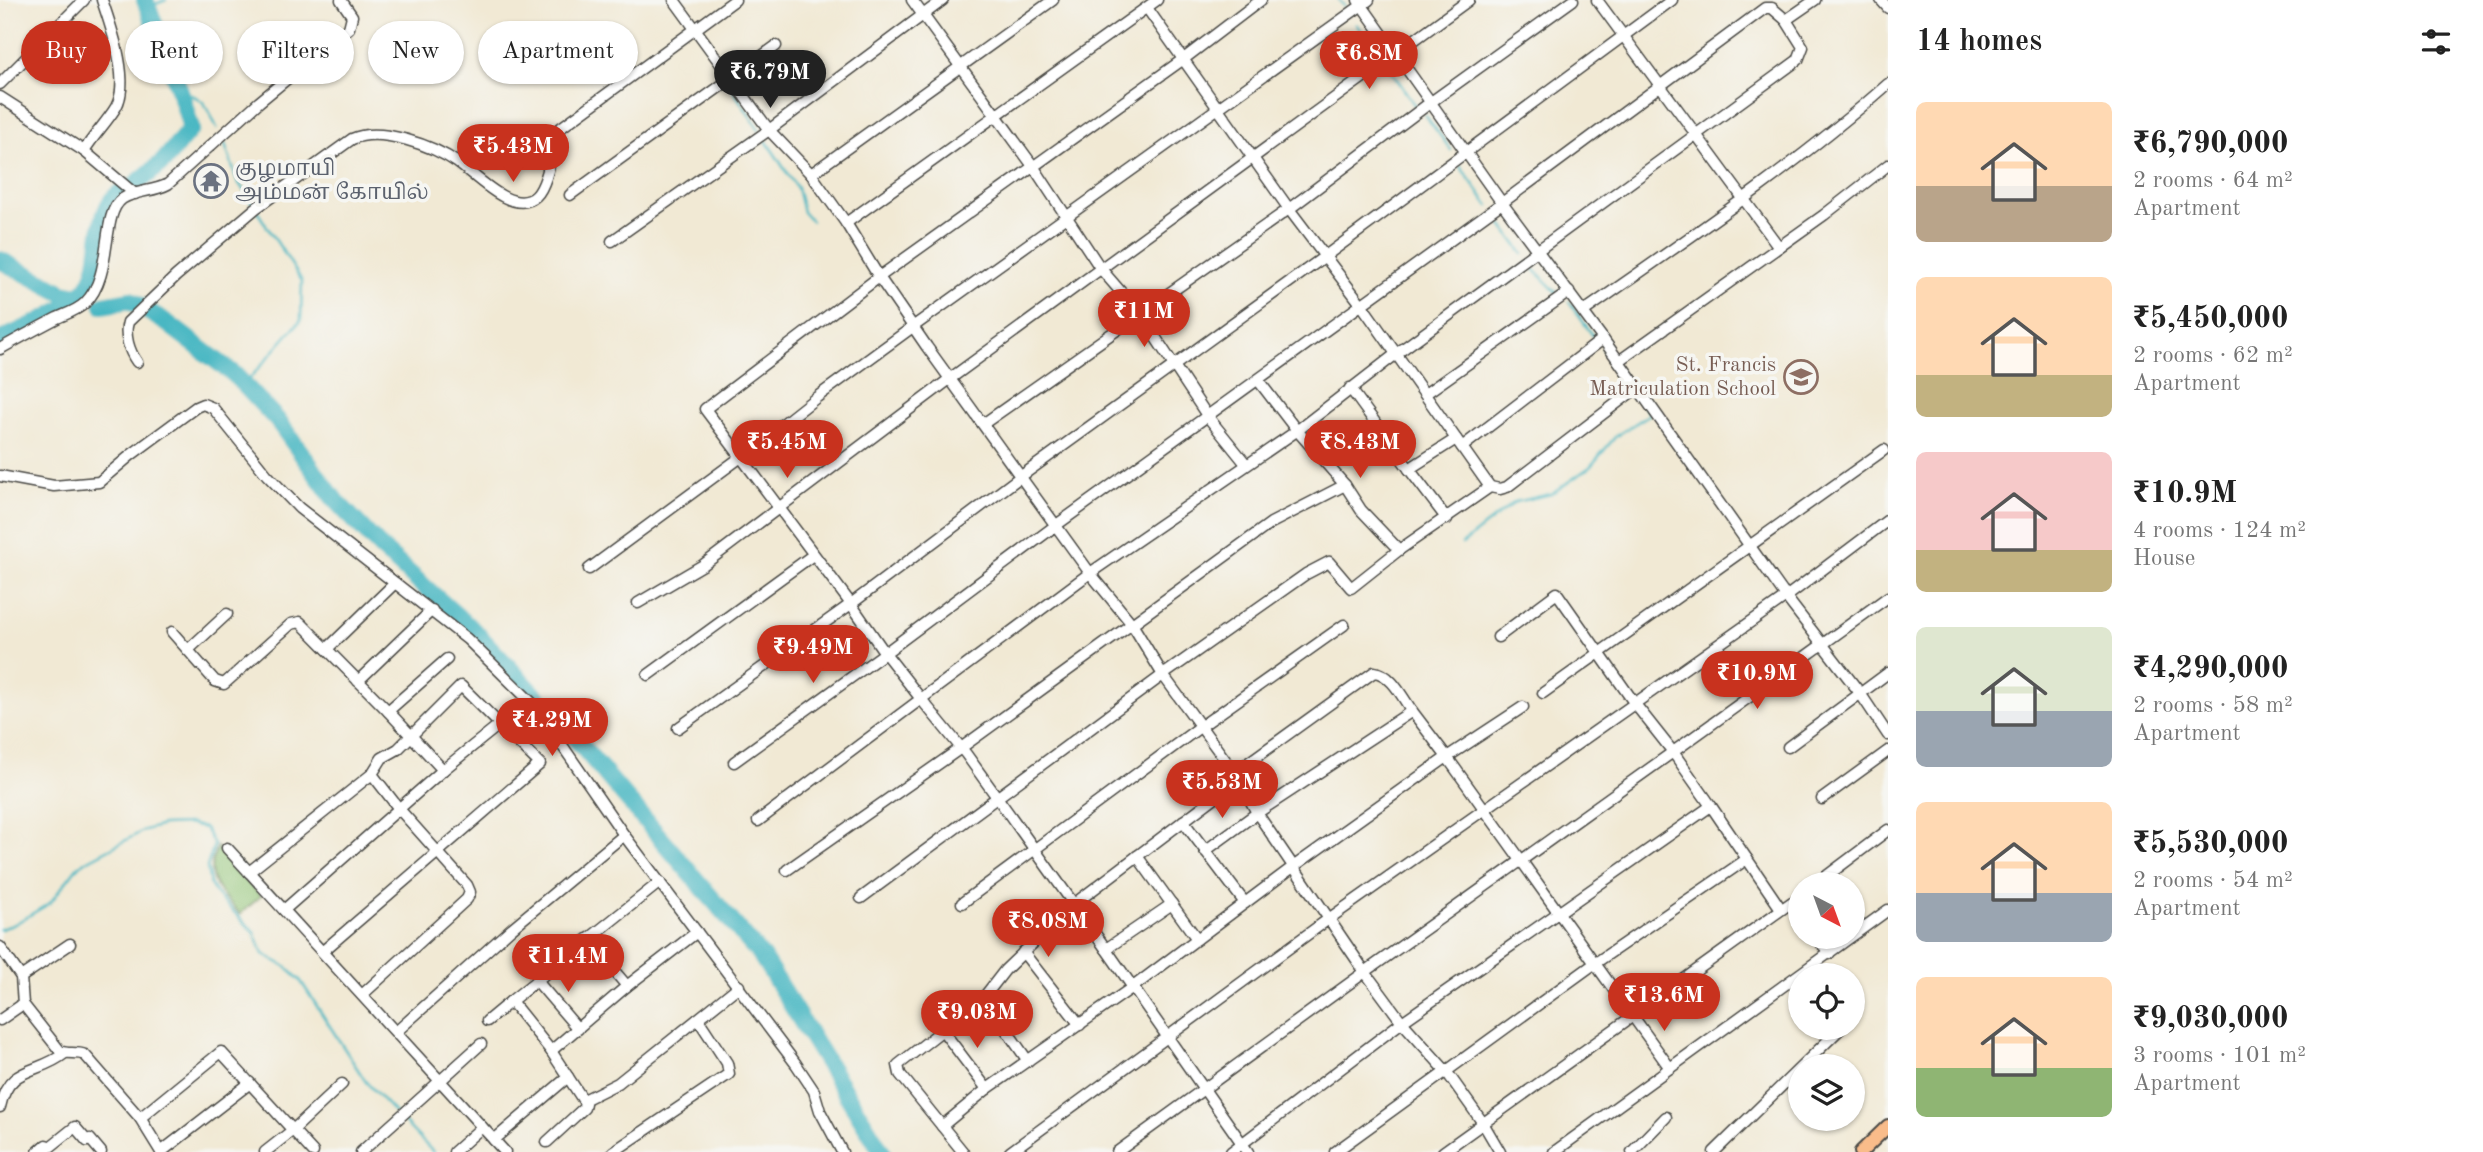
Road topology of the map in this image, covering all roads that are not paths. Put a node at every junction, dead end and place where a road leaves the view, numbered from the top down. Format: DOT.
graph roads {
  1 [pos="84,0"];
  2 [pos="102,0"];
  3 [pos="341,0"];
  4 [pos="674,0"];
  5 [pos="735,0"];
  6 [pos="912,0"];
  7 [pos="943,0"];
  8 [pos="1053,0"];
  9 [pos="1157,0"];
  10 [pos="1261,0"];
  11 [pos="1469,0"];
  12 [pos="1573,0"];
  13 [pos="1598,0"];
  14 [pos="1672,0"];
  15 [pos="1815,0"];
  16 [pos="1363,2"];
  17 [pos="1147,8"];
  18 [pos="922,15"];
  19 [pos="1786,20"];
  20 [pos="694,29"];
  21 [pos="1623,36"];
  22 [pos="776,46"];
  23 [pos="1396,53"];
  24 [pos="1185,58"];
  25 [pos="961,66"];
  26 [pos="732,79"];
  27 [pos="0,84"];
  28 [pos="1888,84"];
  29 [pos="1660,86"];
  30 [pos="0,97"];
  31 [pos="1431,102"];
  32 [pos="1217,108"];
  33 [pos="996,114"];
  34 [pos="769,130"];
  35 [pos="1696,136"];
  36 [pos="84,151"];
  37 [pos="1466,153"];
  38 [pos="1252,158"];
  39 [pos="1888,165"];
  40 [pos="1033,166"];
  41 [pos="811,174"];
  42 [pos="135,194"];
  43 [pos="570,195"];
  44 [pos="1743,199"];
  45 [pos="1502,203"];
  46 [pos="1289,209"];
  47 [pos="1066,218"];
  48 [pos="846,223"];
  49 [pos="612,241"];
  50 [pos="1779,247"];
  51 [pos="1538,251"];
  52 [pos="1324,257"];
  53 [pos="1101,269"];
  54 [pos="879,278"];
  55 [pos="1569,292"];
  56 [pos="1361,303"];
  57 [pos="1583,312"];
  58 [pos="1140,314"];
  59 [pos="914,326"];
  60 [pos="1603,339"];
  61 [pos="0,349"];
  62 [pos="1396,354"];
  63 [pos="136,362"];
  64 [pos="1619,362"];
  65 [pos="1173,366"];
  66 [pos="951,378"];
  67 [pos="1258,380"];
  68 [pos="1638,387"];
  69 [pos="1350,388"];
  70 [pos="1424,394"];
  71 [pos="1208,417"];
  72 [pos="984,424"];
  73 [pos="1298,430"];
  74 [pos="1459,443"];
  75 [pos="1884,450"];
  76 [pos="741,457"];
  77 [pos="1245,464"];
  78 [pos="1409,469"];
  79 [pos="0,476"];
  80 [pos="1020,477"];
  81 [pos="1345,485"];
  82 [pos="1490,487"];
  83 [pos="777,507"];
  84 [pos="1447,519"];
  85 [pos="1888,520"];
  86 [pos="1055,526"];
  87 [pos="1751,546"];
  88 [pos="1399,550"];
  89 [pos="813,555"];
  90 [pos="589,569"];
  91 [pos="1090,573"];
  92 [pos="395,583"];
  93 [pos="1786,597"];
  94 [pos="1888,597"];
  95 [pos="638,603"];
  96 [pos="851,604"];
  97 [pos="432,610"];
  98 [pos="227,614"];
  99 [pos="1132,624"];
  100 [pos="1344,625"];
  101 [pos="172,632"];
  102 [pos="1498,637"];
  103 [pos="1822,644"];
  104 [pos="327,649"];
  105 [pos="188,650"];
  106 [pos="885,653"];
  107 [pos="1600,654"];
  108 [pos="447,659"];
  109 [pos="1888,673"];
  110 [pos="648,675"];
  111 [pos="1163,675"];
  112 [pos="358,681"];
  113 [pos="1543,693"];
  114 [pos="1860,693"];
  115 [pos="921,699"];
  116 [pos="1635,704"];
  117 [pos="1523,707"];
  118 [pos="388,711"];
  119 [pos="1412,711"];
  120 [pos="500,724"];
  121 [pos="1200,726"];
  122 [pos="678,728"];
  123 [pos="411,735"];
  124 [pos="1888,735"];
  125 [pos="1788,747"];
  126 [pos="961,748"];
  127 [pos="1888,751"];
  128 [pos="1673,752"];
  129 [pos="1447,757"];
  130 [pos="734,762"];
  131 [pos="443,770"];
  132 [pos="372,774"];
  133 [pos="1237,776"];
  134 [pos="998,798"];
  135 [pos="1822,799"];
  136 [pos="1710,806"];
  137 [pos="1485,809"];
  138 [pos="400,810"];
  139 [pos="1257,813"];
  140 [pos="758,821"];
  141 [pos="1183,821"];
  142 [pos="1888,830"];
  143 [pos="624,835"];
  144 [pos="227,848"];
  145 [pos="1034,849"];
  146 [pos="1205,851"];
  147 [pos="438,853"];
  148 [pos="1137,856"];
  149 [pos="1747,859"];
  150 [pos="1522,860"];
  151 [pos="1293,867"];
  152 [pos="787,870"];
  153 [pos="249,872"];
  154 [pos="1832,872"];
  155 [pos="660,882"];
  156 [pos="861,898"];
  157 [pos="961,903"];
  158 [pos="1245,903"];
  159 [pos="1074,904"];
  160 [pos="1172,904"];
  161 [pos="1788,904"];
  162 [pos="1781,909"];
  163 [pos="284,910"];
  164 [pos="1888,910"];
  165 [pos="1558,912"];
  166 [pos="1330,918"];
  167 [pos="696,932"];
  168 [pos="587,939"];
  169 [pos="1197,939"];
  170 [pos="70,944"];
  171 [pos="0,947"];
  172 [pos="1106,948"];
  173 [pos="1825,949"];
  174 [pos="322,952"];
  175 [pos="1023,952"];
  176 [pos="1829,954"];
  177 [pos="1594,964"];
  178 [pos="1365,972"];
  179 [pos="21,977"];
  180 [pos="536,980"];
  181 [pos="627,986"];
  182 [pos="739,986"];
  183 [pos="1133,987"];
  184 [pos="362,995"];
  185 [pos="511,1001"];
  186 [pos="981,1002"];
  187 [pos="23,1004"];
  188 [pos="1632,1016"];
  189 [pos="698,1019"];
  190 [pos="0,1020"];
  191 [pos="487,1021"];
  192 [pos="1402,1022"];
  193 [pos="1080,1025"];
  194 [pos="578,1029"];
  195 [pos="943,1031"];
  196 [pos="396,1032"];
  197 [pos="1168,1038"];
  198 [pos="1829,1040"];
  199 [pos="481,1044"];
  200 [pos="551,1051"];
  201 [pos="65,1053"];
  202 [pos="1028,1061"];
  203 [pos="1670,1068"];
  204 [pos="1446,1072"];
  205 [pos="568,1077"];
  206 [pos="440,1081"];
  207 [pos="250,1083"];
  208 [pos="342,1084"];
  209 [pos="987,1089"];
  210 [pos="1203,1090"];
  211 [pos="584,1100"];
  212 [pos="0,1107"];
  213 [pos="1665,1117"];
  214 [pos="140,1118"];
  215 [pos="1483,1123"];
  216 [pos="942,1126"];
  217 [pos="482,1127"];
  218 [pos="293,1130"];
  219 [pos="1886,1132"];
  220 [pos="494,1140"];
  221 [pos="547,1142"];
  222 [pos="1245,1148"];
  223 [pos="37,1152"];
  224 [pos="101,1152"];
  225 [pos="161,1152"];
  226 [pos="264,1152"];
  227 [pos="313,1152"];
  228 [pos="361,1152"];
  229 [pos="454,1152"];
  230 [pos="505,1152"];
  231 [pos="613,1152"];
  232 [pos="842,1152"];
  233 [pos="963,1152"];
  234 [pos="1010,1152"];
  235 [pos="1117,1152"];
  236 [pos="1231,1152"];
  237 [pos="1335,1152"];
  238 [pos="1443,1152"];
  239 [pos="1500,1152"];
  240 [pos="1554,1152"];
  241 [pos="1632,1152"];
  242 [pos="1714,1152"];
  243 [pos="1862,1152"];
  1 -- 27 [label="street"];
  2 -- 36 [label="street"];
  3 -- 42 [label="street"];
  4 -- 20 [label="street"];
  5 -- 20 [label="street"];
  6 -- 18 [label="street"];
  7 -- 18 [label="street"];
  8 -- 25 [label="street"];
  9 -- 17 [label="street"];
  10 -- 24 [label="street"];
  11 -- 23 [label="street"];
  12 -- 31 [label="street"];
  13 -- 21 [label="street"];
  14 -- 21 [label="street"];
  15 -- 19 [label="street"];
  16 -- 23 [label="street"];
  16 -- 32 [label="street"];
  17 -- 24 [label="street"];
  17 -- 33 [label="street"];
  18 -- 25 [label="street"];
  18 -- 34 [label="street"];
  19 -- 29 [label="street"];
  19 -- 35 [label="street"];
  20 -- 26 [label="street"];
  20 -- 63 [label="street"];
  21 -- 29 [label="street"];
  21 -- 37 [label="street"];
  22 -- 26 [label="street"];
  23 -- 31 [label="street"];
  23 -- 38 [label="street"];
  24 -- 32 [label="street"];
  24 -- 40 [label="street"];
  25 -- 33 [label="street"];
  25 -- 41 [label="street"];
  26 -- 34 [label="street"];
  26 -- 43 [label="street"];
  28 -- 44 [label="street"];
  29 -- 35 [label="street"];
  29 -- 45 [label="street"];
  30 -- 36 [label="street"];
  31 -- 37 [label="street"];
  31 -- 46 [label="street"];
  32 -- 38 [label="street"];
  32 -- 47 [label="street"];
  33 -- 40 [label="street"];
  33 -- 48 [label="street"];
  34 -- 41 [label="street"];
  34 -- 49 [label="street"];
  35 -- 44 [label="street"];
  35 -- 51 [label="street"];
  36 -- 42 [label="street"];
  37 -- 45 [label="street"];
  37 -- 52 [label="street"];
  38 -- 46 [label="street"];
  38 -- 53 [label="street"];
  39 -- 50 [label="street"];
  40 -- 47 [label="street"];
  40 -- 54 [label="street"];
  41 -- 48 [label="street"];
  42 -- 61 [label="street"];
  44 -- 50 [label="street"];
  44 -- 57 [label="street"];
  45 -- 51 [label="street"];
  45 -- 56 [label="street"];
  46 -- 52 [label="street"];
  46 -- 58 [label="street"];
  47 -- 53 [label="street"];
  47 -- 59 [label="street"];
  48 -- 54 [label="street"];
  50 -- 64 [label="street"];
  51 -- 55 [label="street"];
  51 -- 62 [label="street"];
  52 -- 56 [label="street"];
  52 -- 65 [label="street"];
  53 -- 58 [label="street"];
  53 -- 66 [label="street"];
  54 -- 59 [label="street"];
  54 -- 76 [label="street"];
  55 -- 57 [label="street"];
  55 -- 70 [label="street"];
  56 -- 62 [label="street"];
  56 -- 67 [label="street"];
  57 -- 60 [label="street"];
  58 -- 65 [label="street"];
  58 -- 72 [label="street"];
  59 -- 66 [label="street"];
  59 -- 76 [label="street"];
  60 -- 64 [label="street"];
  60 -- 74 [label="street"];
  62 -- 69 [label="street"];
  62 -- 70 [label="street"];
  64 -- 68 [label="street"];
  65 -- 71 [label="street"];
  65 -- 80 [label="street"];
  66 -- 72 [label="street"];
  66 -- 83 [label="street"];
  67 -- 71 [label="street"];
  67 -- 73 [label="street"];
  68 -- 82 [label="street"];
  68 -- 87 [label="street"];
  69 -- 73 [label="street"];
  69 -- 78 [label="street"];
  70 -- 74 [label="street"];
  71 -- 77 [label="street"];
  71 -- 86 [label="street"];
  72 -- 80 [label="street"];
  73 -- 77 [label="street"];
  73 -- 81 [label="street"];
  74 -- 78 [label="street"];
  74 -- 82 [label="street"];
  75 -- 87 [label="street"];
  76 -- 83 [label="street"];
  76 -- 90 [label="street"];
  77 -- 91 [label="street"];
  78 -- 84 [label="street"];
  79 -- 92 [label="street"];
  80 -- 86 [label="street"];
  80 -- 96 [label="street"];
  81 -- 88 [label="street"];
  81 -- 99 [label="street"];
  82 -- 84 [label="street"];
  83 -- 89 [label="street"];
  83 -- 95 [label="street"];
  84 -- 88 [label="street"];
  85 -- 93 [label="street"];
  86 -- 91 [label="street"];
  86 -- 106 [label="street"];
  87 -- 93 [label="street"];
  87 -- 107 [label="street"];
  88 -- 111 [label="street"];
  89 -- 96 [label="street"];
  89 -- 110 [label="street"];
  91 -- 99 [label="street"];
  91 -- 115 [label="street"];
  92 -- 97 [label="street"];
  92 -- 104 [label="street"];
  93 -- 103 [label="street"];
  93 -- 116 [label="street"];
  94 -- 103 [label="street"];
  96 -- 106 [label="street"];
  96 -- 122 [label="street"];
  97 -- 112 [label="street"];
  97 -- 143 [label="street"];
  98 -- 105 [label="street"];
  99 -- 111 [label="street"];
  99 -- 126 [label="street"];
  100 -- 121 [label="street"];
  101 -- 105 [label="street"];
  102 -- 107 [label="street"];
  103 -- 114 [label="street"];
  103 -- 128 [label="street"];
  104 -- 105 [label="street"];
  104 -- 112 [label="street"];
  106 -- 115 [label="street"];
  106 -- 130 [label="street"];
  107 -- 113 [label="street"];
  107 -- 116 [label="street"];
  108 -- 118 [label="street"];
  109 -- 114 [label="street"];
  111 -- 121 [label="street"];
  111 -- 134 [label="street"];
  112 -- 118 [label="street"];
  114 -- 124 [label="street"];
  114 -- 125 [label="street"];
  115 -- 126 [label="street"];
  115 -- 140 [label="street"];
  116 -- 128 [label="street"];
  116 -- 137 [label="street"];
  117 -- 129 [label="street"];
  118 -- 123 [label="street"];
  119 -- 129 [label="street"];
  119 -- 133 [label="street"];
  119 -- 139 [label="street"];
  120 -- 123 [label="street"];
  120 -- 131 [label="street"];
  120 -- 147 [label="street"];
  121 -- 133 [label="street"];
  121 -- 145 [label="street"];
  123 -- 131 [label="street"];
  123 -- 132 [label="street"];
  126 -- 134 [label="street"];
  126 -- 152 [label="street"];
  127 -- 135 [label="street"];
  128 -- 136 [label="street"];
  128 -- 150 [label="street"];
  129 -- 137 [label="street"];
  129 -- 151 [label="street"];
  131 -- 138 [label="street"];
  132 -- 138 [label="street"];
  132 -- 153 [label="street"];
  133 -- 139 [label="street"];
  133 -- 141 [label="street"];
  134 -- 145 [label="street"];
  134 -- 156 [label="street"];
  136 -- 149 [label="street"];
  136 -- 165 [label="street"];
  137 -- 150 [label="street"];
  137 -- 166 [label="street"];
  138 -- 147 [label="street"];
  138 -- 163 [label="street"];
  139 -- 146 [label="street"];
  139 -- 151 [label="street"];
  141 -- 146 [label="street"];
  141 -- 148 [label="street"];
  142 -- 154 [label="street"];
  143 -- 155 [label="street"];
  143 -- 196 [label="street"];
  144 -- 153 [label="street"];
  145 -- 157 [label="street"];
  145 -- 159 [label="street"];
  146 -- 158 [label="street"];
  147 -- 174 [label="street"];
  147 -- 184 [label="street"];
  148 -- 159 [label="street"];
  148 -- 160 [label="street"];
  149 -- 162 [label="street"];
  149 -- 177 [label="street"];
  150 -- 165 [label="street"];
  150 -- 178 [label="street"];
  151 -- 158 [label="street"];
  151 -- 166 [label="street"];
  153 -- 163 [label="street"];
  155 -- 167 [label="street"];
  155 -- 168 [label="street"];
  158 -- 169 [label="street"];
  159 -- 172 [label="street"];
  159 -- 175 [label="street"];
  160 -- 169 [label="street"];
  160 -- 172 [label="street"];
  161 -- 162 [label="street"];
  162 -- 188 [label="street"];
  163 -- 174 [label="street"];
  164 -- 176 [label="street"];
  165 -- 177 [label="street"];
  165 -- 192 [label="street"];
  166 -- 178 [label="street"];
  166 -- 197 [label="street"];
  167 -- 181 [label="street"];
  167 -- 182 [label="street"];
  168 -- 180 [label="street"];
  168 -- 181 [label="street"];
  169 -- 183 [label="street"];
  170 -- 179 [label="street"];
  171 -- 179 [label="street"];
  172 -- 183 [label="street"];
  173 -- 176 [label="street"];
  174 -- 184 [label="street"];
  175 -- 186 [label="street"];
  175 -- 193 [label="street"];
  176 -- 203 [label="street"];
  177 -- 188 [label="street"];
  177 -- 204 [label="street"];
  178 -- 192 [label="street"];
  178 -- 210 [label="street"];
  179 -- 187 [label="street"];
  180 -- 185 [label="street"];
  180 -- 194 [label="street"];
  181 -- 194 [label="street"];
  182 -- 189 [label="street"];
  182 -- 232 [label="street"];
  183 -- 193 [label="street"];
  183 -- 197 [label="street"];
  184 -- 196 [label="street"];
  185 -- 191 [label="street"];
  185 -- 200 [label="street"];
  186 -- 195 [label="street"];
  186 -- 202 [label="street"];
  187 -- 190 [label="street"];
  187 -- 201 [label="street"];
  188 -- 203 [label="street"];
  188 -- 215 [label="street"];
  189 -- 211 [label="street"];
  189 -- 231 [label="street"];
  192 -- 204 [label="street"];
  192 -- 222 [label="street"];
  193 -- 202 [label="street"];
  194 -- 200 [label="street"];
  195 -- 209 [label="street"];
  195 -- 216 [label="street"];
  196 -- 206 [label="street"];
  197 -- 210 [label="street"];
  197 -- 234 [label="street"];
  198 -- 242 [label="street"];
  199 -- 206 [label="street"];
  200 -- 205 [label="street"];
  201 -- 212 [label="street"];
  201 -- 214 [label="street"];
  202 -- 209 [label="street"];
  203 -- 240 [label="street"];
  204 -- 215 [label="street"];
  204 -- 237 [label="street"];
  205 -- 211 [label="street"];
  205 -- 220 [label="street"];
  206 -- 217 [label="street"];
  206 -- 228 [label="street"];
  207 -- 214 [label="street"];
  207 -- 218 [label="street"];
  207 -- 225 [label="street"];
  208 -- 218 [label="street"];
  209 -- 216 [label="street"];
  210 -- 222 [label="street"];
  210 -- 235 [label="street"];
  211 -- 221 [label="street"];
  213 -- 241 [label="street"];
  214 -- 225 [label="street"];
  215 -- 238 [label="street"];
  215 -- 239 [label="street"];
  216 -- 233 [label="street"];
  217 -- 220 [label="street"];
  217 -- 229 [label="street"];
  218 -- 226 [label="street"];
  218 -- 227 [label="street"];
  219 -- 243 [label="main road"];
  220 -- 230 [label="street"];
  222 -- 236 [label="street"];
  223 -- 224 [label="street"];
}
